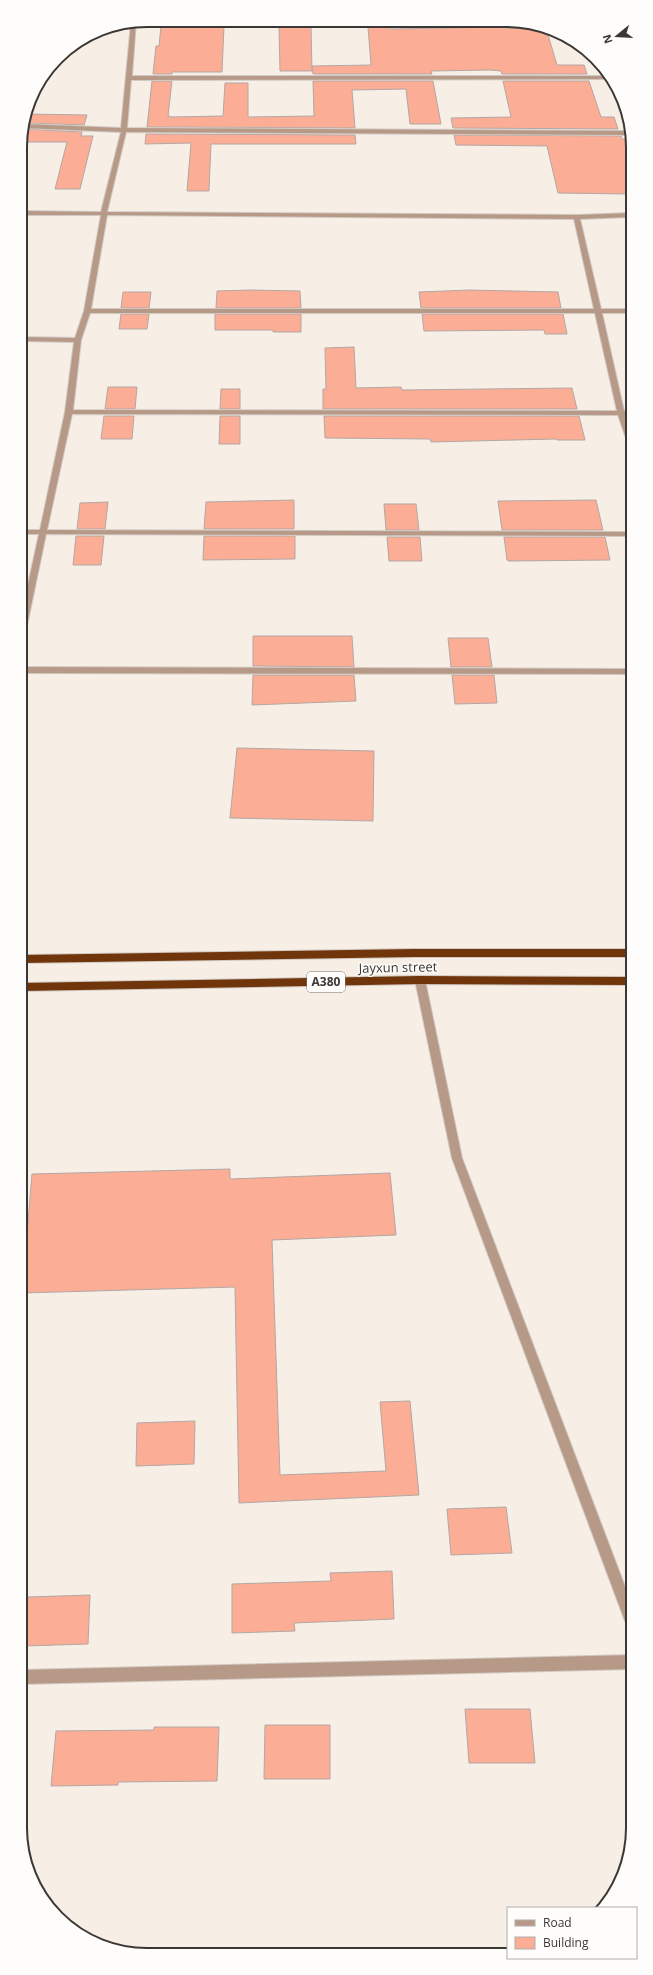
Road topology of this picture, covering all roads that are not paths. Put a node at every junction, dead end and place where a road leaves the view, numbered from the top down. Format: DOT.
graph roads {
  1 [pos="133,28"];
  2 [pos="129,78"];
  3 [pos="604,78"];
  4 [pos="29,126"];
  5 [pos="124,130"];
  6 [pos="625,132"];
  7 [pos="27,213"];
  8 [pos="104,213"];
  9 [pos="626,215"];
  10 [pos="576,217"];
  11 [pos="87,311"];
  12 [pos="599,311"];
  13 [pos="626,311"];
  14 [pos="27,339"];
  15 [pos="78,340"];
  16 [pos="69,412"];
  17 [pos="621,413"];
  18 [pos="626,413"];
  19 [pos="626,428"];
  20 [pos="27,532"];
  21 [pos="42,532"];
  22 [pos="626,534"];
  23 [pos="27,606"];
  24 [pos="27,670"];
  25 [pos="626,672"];
  26 [pos="626,952"];
  27 [pos="27,959"];
  28 [pos="420,980"];
  29 [pos="626,981"];
  30 [pos="27,987"];
  31 [pos="626,1605"];
  32 [pos="626,1662"];
  33 [pos="27,1677"];
  1 -- 2 [label="street"];
  2 -- 3 [label="street"];
  2 -- 5 [label="street"];
  4 -- 5 [label="street"];
  5 -- 6 [label="street"];
  5 -- 8 [label="street"];
  7 -- 8 [label="street"];
  8 -- 10 [label="street"];
  8 -- 11 [label="street"];
  9 -- 10 [label="street"];
  10 -- 12 [label="street"];
  11 -- 12 [label="street"];
  11 -- 15 [label="street"];
  12 -- 13 [label="street"];
  12 -- 17 [label="street"];
  14 -- 15 [label="street"];
  15 -- 16 [label="street"];
  16 -- 17 [label="street"];
  16 -- 21 [label="street"];
  17 -- 18 [label="street"];
  17 -- 19 [label="street"];
  20 -- 21 [label="street"];
  21 -- 22 [label="street"];
  21 -- 23 [label="street"];
  24 -- 25 [label="street"];
  26 -- 27 [label="highway, Jayxun street / A380"];
  28 -- 29 [label="highway, Jayxun street / A380"];
  28 -- 30 [label="highway, Jayxun street / A380"];
  28 -- 31 [label="street"];
  32 -- 33 [label="street"];
}
